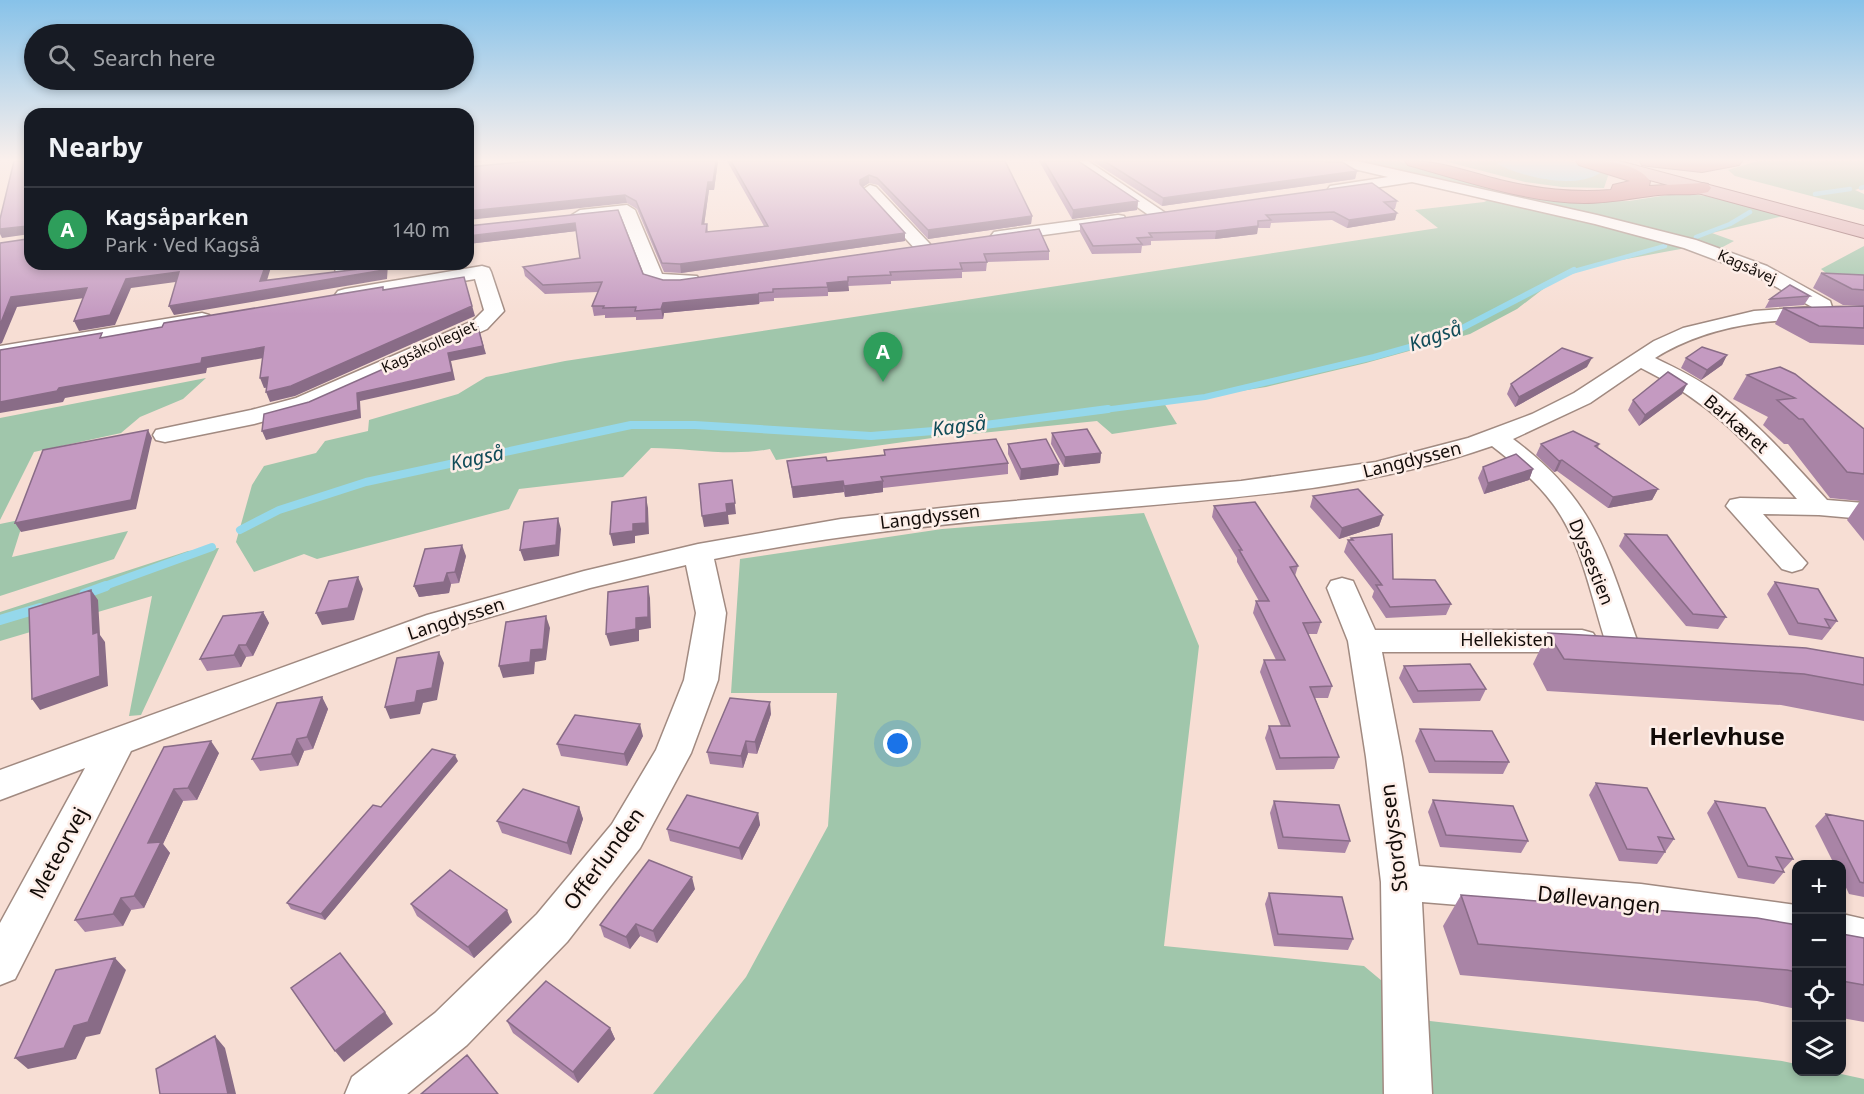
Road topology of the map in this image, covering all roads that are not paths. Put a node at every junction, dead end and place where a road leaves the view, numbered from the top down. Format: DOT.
graph roads {
  1 [pos="607,212"];
  2 [pos="628,212"];
  3 [pos="893,212"];
  4 [pos="1163,212"];
  5 [pos="1568,212"];
  6 [pos="1789,212"];
  7 [pos="1844,212"];
  8 [pos="568,216"];
  9 [pos="1864,217"];
  10 [pos="1864,232"];
  11 [pos="982,238"];
  12 [pos="900,250"];
  13 [pos="704,278"];
  14 [pos="326,298"];
  15 [pos="1836,312"];
  16 [pos="226,315"];
  17 [pos="1863,324"];
  18 [pos="0,352"];
  19 [pos="1640,359"];
  20 [pos="165,435"];
  21 [pos="1497,438"];
  22 [pos="1819,507"];
  23 [pos="1864,511"];
  24 [pos="698,553"];
  25 [pos="1792,563"];
  26 [pos="1342,588"];
  27 [pos="1364,641"];
  28 [pos="1634,644"];
  29 [pos="118,741"];
  30 [pos="0,785"];
  31 [pos="1401,882"];
  32 [pos="1792,923"];
  33 [pos="1846,934"];
  34 [pos="1864,938"];
  35 [pos="0,964"];
  36 [pos="369,1094"];
  37 [pos="1408,1094"];
  1 -- 8 [label="street"];
  2 -- 13 [label="street"];
  3 -- 12 [label="street"];
  4 -- 11 [label="street"];
  5 -- 15 [label="street, Kagsåvej"];
  6 -- 10 [label="main road"];
  7 -- 9 [label="main road"];
  14 -- 20 [label="street, Kagsåkollegiet"];
  15 -- 17 [label="street, Langdyssen"];
  15 -- 19 [label="street, Langdyssen"];
  16 -- 18 [label="street"];
  19 -- 21 [label="street, Langdyssen"];
  19 -- 22 [label="street, Barkæret"];
  21 -- 24 [label="street, Langdyssen"];
  21 -- 28 [label="street, Dyssestien"];
  22 -- 23 [label="street"];
  22 -- 25 [label="street"];
  24 -- 29 [label="street, Langdyssen"];
  24 -- 36 [label="street, Offerlunden"];
  26 -- 27 [label="street, Stordyssen"];
  27 -- 28 [label="street, Hellekisten"];
  27 -- 31 [label="street, Stordyssen"];
  29 -- 30 [label="street, Langdyssen"];
  29 -- 35 [label="street, Meteorvej"];
  31 -- 32 [label="street, Døllevangen"];
  31 -- 37 [label="street, Stordyssen"];
  33 -- 34 [label="street"];
}
